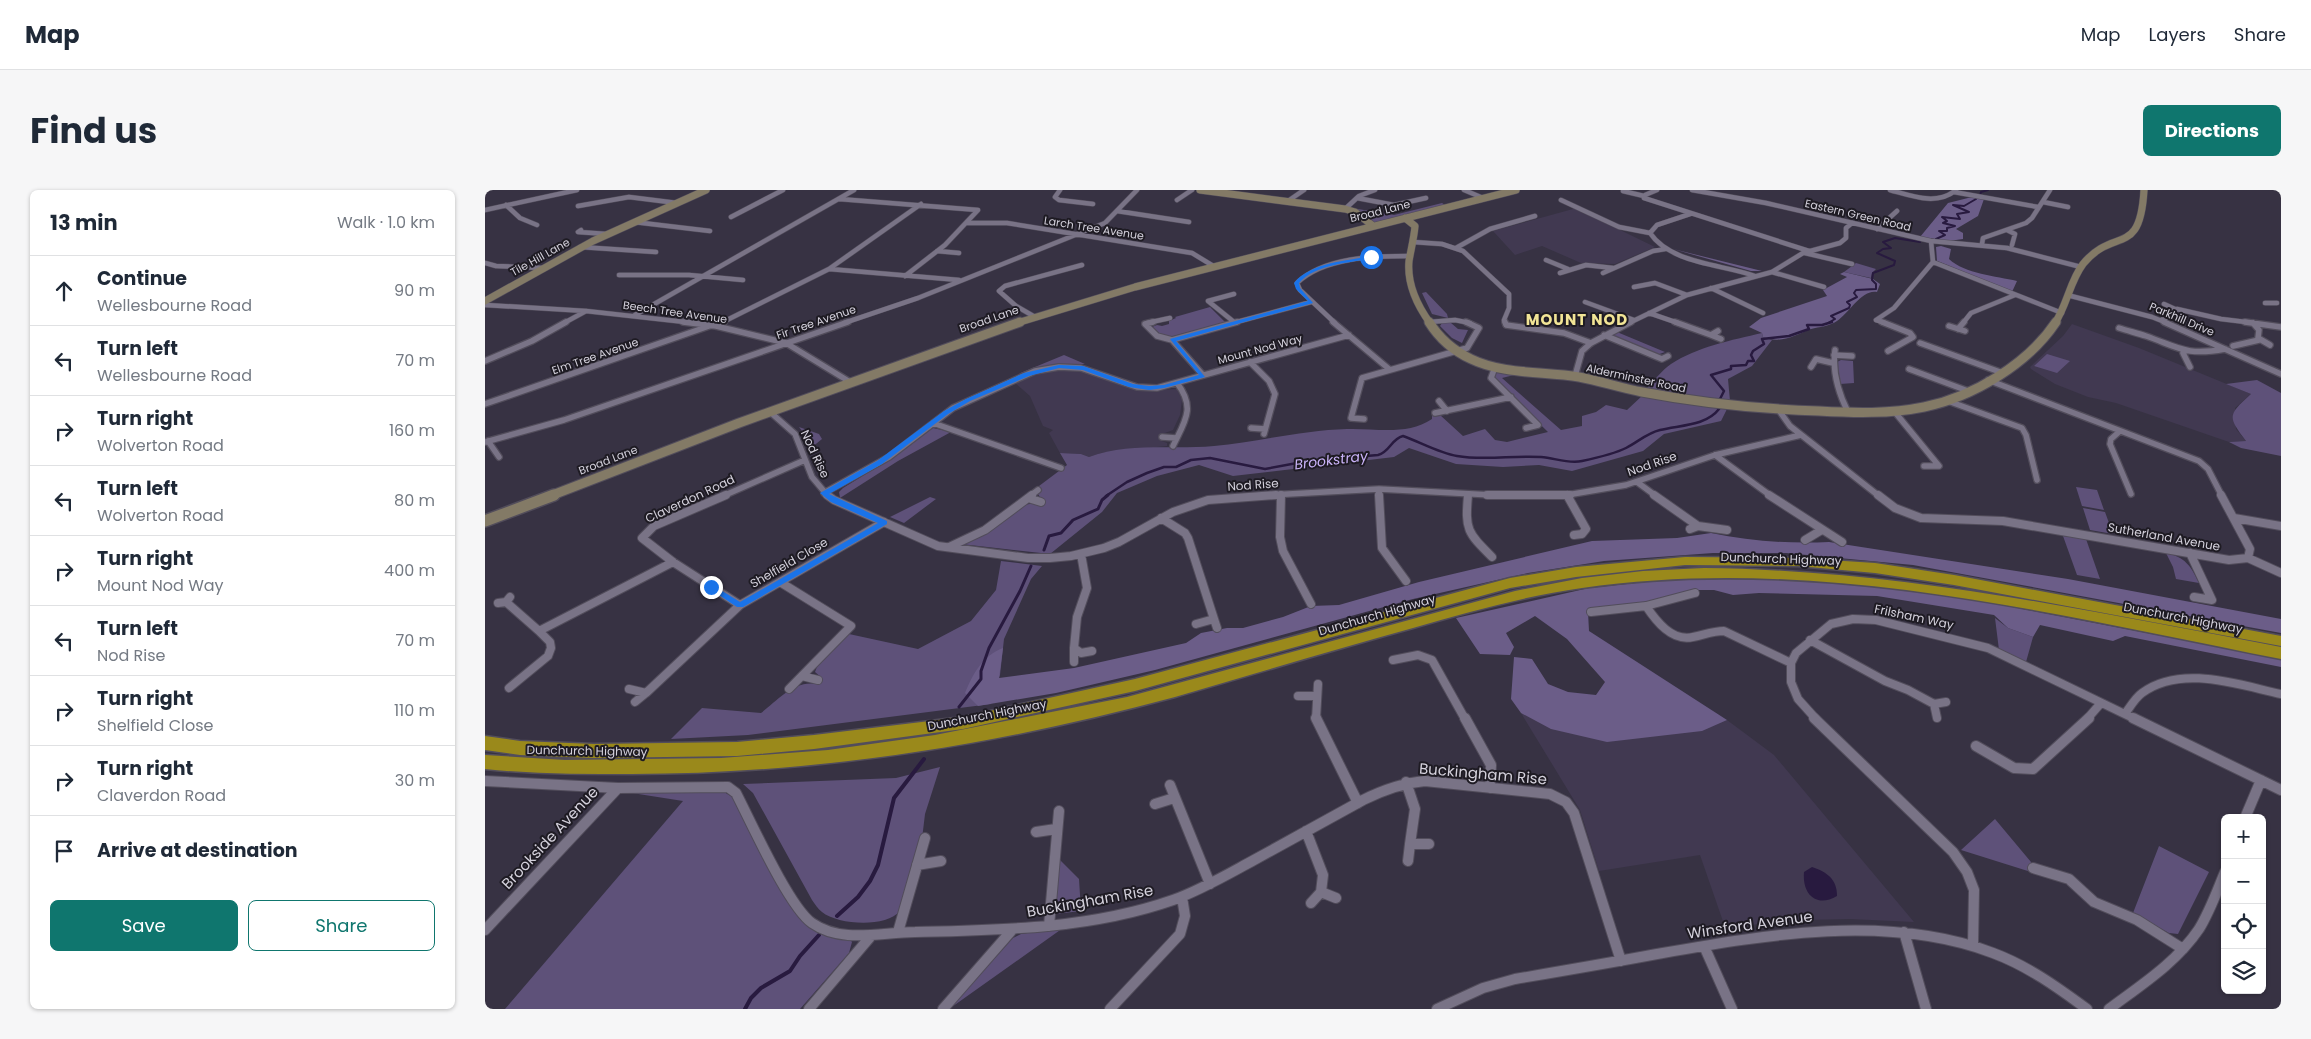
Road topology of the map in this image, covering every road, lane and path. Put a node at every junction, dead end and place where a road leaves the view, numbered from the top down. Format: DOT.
graph roads {
  1 [pos="577,190"];
  2 [pos="706,190"];
  3 [pos="783,190"];
  4 [pos="854,190"];
  5 [pos="1060,190"];
  6 [pos="1137,190"];
  7 [pos="1192,190"];
  8 [pos="1200,190"];
  9 [pos="1304,190"];
  10 [pos="1375,190"];
  11 [pos="1464,190"];
  12 [pos="1516,190"];
  13 [pos="1657,190"];
  14 [pos="1692,190"];
  15 [pos="1890,190"];
  16 [pos="2050,190"];
  17 [pos="2144,190"];
  18 [pos="1623,191"];
  19 [pos="1955,191"];
  20 [pos="1644,196"];
  21 [pos="1357,198"];
  22 [pos="1426,198"];
  23 [pos="1483,198"];
  24 [pos="839,199"];
  25 [pos="1170,199"];
  26 [pos="1177,200"];
  27 [pos="1561,200"];
  28 [pos="1182,201"];
  29 [pos="1288,201"];
  30 [pos="1414,202"];
  31 [pos="2043,202"];
  32 [pos="677,203"];
  33 [pos="921,204"];
  34 [pos="1093,204"];
  35 [pos="506,205"];
  36 [pos="1422,205"];
  37 [pos="578,206"];
  38 [pos="2038,207"];
  39 [pos="2068,207"];
  40 [pos="1345,209"];
  41 [pos="485,210"];
  42 [pos="1117,211"];
  43 [pos="1897,211"];
  44 [pos="1690,214"];
  45 [pos="1535,216"];
  46 [pos="722,217"];
  47 [pos="1405,218"];
  48 [pos="634,222"];
  49 [pos="966,222"];
  50 [pos="1189,222"];
  51 [pos="1852,223"];
  52 [pos="537,225"];
  53 [pos="1372,226"];
  54 [pos="711,228"];
  55 [pos="581,230"];
  56 [pos="1877,230"];
  57 [pos="2007,230"];
  58 [pos="1650,233"];
  59 [pos="607,234"];
  60 [pos="1078,234"];
  61 [pos="1931,241"];
  62 [pos="1413,242"];
  63 [pos="1982,244"];
  64 [pos="2012,245"];
  65 [pos="580,247"];
  66 [pos="1456,248"];
  67 [pos="665,249"];
  68 [pos="1665,249"];
  69 [pos="937,251"];
  70 [pos="1809,251"];
  71 [pos="959,253"];
  72 [pos="1803,253"];
  73 [pos="1410,256"];
  74 [pos="1546,260"];
  75 [pos="1933,262"];
  76 [pos="485,263"];
  77 [pos="1852,264"];
  78 [pos="1082,265"];
  79 [pos="1215,267"];
  80 [pos="2081,267"];
  81 [pos="543,268"];
  82 [pos="1613,268"];
  83 [pos="829,269"];
  84 [pos="1568,269"];
  85 [pos="1560,273"];
  86 [pos="1603,273"];
  87 [pos="1770,273"];
  88 [pos="619,274"];
  89 [pos="704,276"];
  90 [pos="905,276"];
  91 [pos="1755,276"];
  92 [pos="743,280"];
  93 [pos="963,280"];
  94 [pos="1634,280"];
  95 [pos="1642,283"];
  96 [pos="1824,286"];
  97 [pos="1634,287"];
  98 [pos="1711,288"];
  99 [pos="1234,294"];
  100 [pos="1687,295"];
  101 [pos="2015,295"];
  102 [pos="2071,296"];
  103 [pos="485,301"];
  104 [pos="1311,302"];
  105 [pos="1585,302"];
  106 [pos="2277,302"];
  107 [pos="2163,304"];
  108 [pos="2265,304"];
  109 [pos="485,305"];
  110 [pos="2175,309"];
  111 [pos="586,310"];
  112 [pos="1772,310"];
  113 [pos="1649,313"];
  114 [pos="1763,313"];
  115 [pos="2062,313"];
  116 [pos="635,315"];
  117 [pos="1035,316"];
  118 [pos="1758,316"];
  119 [pos="1170,318"];
  120 [pos="1634,320"];
  121 [pos="2161,320"];
  122 [pos="1234,322"];
  123 [pos="1429,322"];
  124 [pos="2253,323"];
  125 [pos="714,326"];
  126 [pos="1949,326"];
  127 [pos="2281,327"];
  128 [pos="2119,328"];
  129 [pos="1958,329"];
  130 [pos="1718,331"];
  131 [pos="1965,331"];
  132 [pos="1349,335"];
  133 [pos="1711,335"];
  134 [pos="1604,336"];
  135 [pos="1721,339"];
  136 [pos="1172,340"];
  137 [pos="2259,340"];
  138 [pos="1591,343"];
  139 [pos="1920,343"];
  140 [pos="786,344"];
  141 [pos="1941,345"];
  142 [pos="2270,345"];
  143 [pos="2233,346"];
  144 [pos="1935,348"];
  145 [pos="2225,348"];
  146 [pos="1457,351"];
  147 [pos="1888,351"];
  148 [pos="2183,353"];
  149 [pos="1668,356"];
  150 [pos="1852,356"];
  151 [pos="485,361"];
  152 [pos="1250,362"];
  153 [pos="1833,363"];
  154 [pos="1495,367"];
  155 [pos="1811,367"];
  156 [pos="2190,367"];
  157 [pos="1389,369"];
  158 [pos="1909,369"];
  159 [pos="2000,372"];
  160 [pos="2281,374"];
  161 [pos="1203,375"];
  162 [pos="1575,376"];
  163 [pos="1988,380"];
  164 [pos="850,382"];
  165 [pos="1177,383"];
  166 [pos="1968,391"];
  167 [pos="1511,397"];
  168 [pos="1439,401"];
  169 [pos="1948,401"];
  170 [pos="485,404"];
  171 [pos="1778,409"];
  172 [pos="769,411"];
  173 [pos="1447,411"];
  174 [pos="1894,411"];
  175 [pos="1848,412"];
  176 [pos="1435,413"];
  177 [pos="1351,418"];
  178 [pos="1363,419"];
  179 [pos="933,423"];
  180 [pos="1538,425"];
  181 [pos="1349,427"];
  182 [pos="1251,428"];
  183 [pos="1526,428"];
  184 [pos="1545,431"];
  185 [pos="2120,431"];
  186 [pos="1801,435"];
  187 [pos="1162,437"];
  188 [pos="1176,438"];
  189 [pos="487,442"];
  190 [pos="1173,446"];
  191 [pos="1715,455"];
  192 [pos="499,457"];
  193 [pos="805,460"];
  194 [pos="1923,466"];
  195 [pos="1061,468"];
  196 [pos="2037,480"];
  197 [pos="1637,482"];
  198 [pos="1379,489"];
  199 [pos="1038,490"];
  200 [pos="824,493"];
  201 [pos="1281,494"];
  202 [pos="1469,494"];
  203 [pos="2131,494"];
  204 [pos="1567,495"];
  205 [pos="1029,498"];
  206 [pos="1041,502"];
  207 [pos="1161,518"];
  208 [pos="2234,518"];
  209 [pos="485,521"];
  210 [pos="884,522"];
  211 [pos="1585,526"];
  212 [pos="1698,526"];
  213 [pos="2281,526"];
  214 [pos="1819,528"];
  215 [pos="1690,529"];
  216 [pos="1727,530"];
  217 [pos="1574,536"];
  218 [pos="1591,539"];
  219 [pos="1805,540"];
  220 [pos="1842,542"];
  221 [pos="947,548"];
  222 [pos="2190,553"];
  223 [pos="1081,554"];
  224 [pos="1492,557"];
  225 [pos="2248,558"];
  226 [pos="673,562"];
  227 [pos="2281,574"];
  228 [pos="1407,581"];
  229 [pos="781,582"];
  230 [pos="1695,593"];
  231 [pos="2194,597"];
  232 [pos="505,601"];
  233 [pos="1311,604"];
  234 [pos="740,605"];
  235 [pos="1646,606"];
  236 [pos="1591,612"];
  237 [pos="1214,619"];
  238 [pos="1196,624"];
  239 [pos="1217,628"];
  240 [pos="539,631"];
  241 [pos="1811,640"];
  242 [pos="2281,640"];
  243 [pos="1074,648"];
  244 [pos="1092,651"];
  245 [pos="2281,653"];
  246 [pos="1393,660"];
  247 [pos="1074,662"];
  248 [pos="1791,663"];
  249 [pos="801,676"];
  250 [pos="818,680"];
  251 [pos="1318,684"];
  252 [pos="509,688"];
  253 [pos="629,689"];
  254 [pos="789,689"];
  255 [pos="646,693"];
  256 [pos="2281,694"];
  257 [pos="1298,696"];
  258 [pos="1315,696"];
  259 [pos="635,702"];
  260 [pos="1946,702"];
  261 [pos="2101,703"];
  262 [pos="1934,704"];
  263 [pos="2125,714"];
  264 [pos="1937,718"];
  265 [pos="485,743"];
  266 [pos="1976,746"];
  267 [pos="485,762"];
  268 [pos="2261,780"];
  269 [pos="485,781"];
  270 [pos="1406,782"];
  271 [pos="1170,785"];
  272 [pos="618,788"];
  273 [pos="1490,788"];
  274 [pos="2281,790"];
  275 [pos="1174,798"];
  276 [pos="1358,802"];
  277 [pos="1155,804"];
  278 [pos="1059,811"];
  279 [pos="2247,814"];
  280 [pos="1056,830"];
  281 [pos="1306,831"];
  282 [pos="1036,832"];
  283 [pos="925,838"];
  284 [pos="1410,844"];
  285 [pos="1429,844"];
  286 [pos="941,861"];
  287 [pos="1408,861"];
  288 [pos="917,865"];
  289 [pos="2033,868"];
  290 [pos="2221,881"];
  291 [pos="1210,884"];
  292 [pos="1321,892"];
  293 [pos="1182,897"];
  294 [pos="1336,898"];
  295 [pos="1311,902"];
  296 [pos="1049,926"];
  297 [pos="1013,929"];
  298 [pos="485,930"];
  299 [pos="897,932"];
  300 [pos="1904,932"];
  301 [pos="871,936"];
  302 [pos="1704,946"];
  303 [pos="1973,946"];
  304 [pos="2183,949"];
  305 [pos="1621,961"];
  306 [pos="809,1009"];
  307 [pos="943,1009"];
  308 [pos="1110,1009"];
  309 [pos="1437,1009"];
  310 [pos="1732,1009"];
  311 [pos="1926,1009"];
  312 [pos="2087,1009"];
  313 [pos="2109,1009"];
  1 -- 35 [label="street"];
  2 -- 32 [label="street, Tile Hill Lane"];
  3 -- 46 [label="street"];
  4 -- 24 [label="street"];
  5 -- 34 [label="street"];
  6 -- 42 [label="street, Fir Tree Avenue"];
  7 -- 26 [label="street"];
  8 -- 29 [label="street"];
  9 -- 29 [label="street"];
  10 -- 21 [label="street"];
  11 -- 23 [label="street"];
  12 -- 23 [label="street, Broad Lane"];
  13 -- 20 [label="street"];
  14 -- 51 [label="street, Eastern Green Road"];
  15 -- 19 [label="street"];
  16 -- 31 [label="street"];
  17 -- 80 [label="street"];
  18 -- 20 [label="street"];
  19 -- 38 [label="street"];
  20 -- 44 [label="street"];
  21 -- 30 [label="street"];
  21 -- 40 [label="street"];
  22 -- 30 [label="street"];
  23 -- 47 [label="street, Broad Lane"];
  24 -- 33 [label="street"];
  24 -- 89 [label="street"];
  25 -- 26 [label="street"];
  26 -- 28 [label="street"];
  27 -- 58 [label="street"];
  29 -- 40 [label="street"];
  30 -- 36 [label="street"];
  31 -- 38 [label="street"];
  31 -- 39 [label="street"];
  32 -- 37 [label="street"];
  32 -- 48 [label="street, Tile Hill Lane"];
  33 -- 49 [label="street"];
  33 -- 83 [label="street, Elm Tree Avenue"];
  35 -- 41 [label="street"];
  35 -- 52 [label="street"];
  38 -- 57 [label="street"];
  40 -- 53 [label="street"];
  42 -- 50 [label="street"];
  42 -- 60 [label="street, Fir Tree Avenue"];
  43 -- 56 [label="street"];
  44 -- 58 [label="street"];
  44 -- 70 [label="street"];
  45 -- 66 [label="street"];
  47 -- 53 [label="street, Broad Lane"];
  47 -- 62 [label="street, Alderminster Road"];
  48 -- 54 [label="street"];
  48 -- 59 [label="street, Tile Hill Lane"];
  49 -- 60 [label="street, Larch Tree Avenue"];
  49 -- 69 [label="street"];
  51 -- 56 [label="street, Eastern Green Road"];
  51 -- 70 [label="street"];
  53 -- 79 [label="street, Broad Lane"];
  55 -- 59 [label="street, Tile Hill Lane"];
  56 -- 61 [label="street, Eastern Green Road"];
  57 -- 63 [label="street"];
  57 -- 64 [label="street"];
  58 -- 68 [label="street"];
  59 -- 65 [label="street, Tile Hill Lane"];
  60 -- 79 [label="street, Larch Tree Avenue"];
  60 -- 93 [label="street, Fir Tree Avenue"];
  61 -- 63 [label="street, Eastern Green Road"];
  61 -- 75 [label="street"];
  62 -- 66 [label="street"];
  62 -- 73 [label="street, Alderminster Road"];
  63 -- 80 [label="street, Eastern Green Road"];
  65 -- 67 [label="street"];
  65 -- 81 [label="street, Tile Hill Lane"];
  66 -- 138 [label="street"];
  68 -- 82 [label="street"];
  68 -- 91 [label="street"];
  69 -- 71 [label="street"];
  69 -- 90 [label="street"];
  70 -- 72 [label="street"];
  72 -- 77 [label="street"];
  72 -- 87 [label="street"];
  73 -- 104 [label="street"];
  73 -- 123 [label="street, Alderminster Road"];
  74 -- 84 [label="street"];
  75 -- 101 [label="street"];
  75 -- 147 [label="street"];
  76 -- 81 [label="street"];
  78 -- 117 [label="street"];
  79 -- 117 [label="street, Broad Lane"];
  80 -- 102 [label="street, Alderminster Road"];
  81 -- 103 [label="street, Tile Hill Lane"];
  82 -- 84 [label="street"];
  82 -- 86 [label="street"];
  83 -- 90 [label="street"];
  83 -- 125 [label="street, Elm Tree Avenue"];
  84 -- 85 [label="street"];
  87 -- 91 [label="street"];
  87 -- 96 [label="street"];
  88 -- 89 [label="street"];
  89 -- 92 [label="street"];
  89 -- 116 [label="street"];
  90 -- 93 [label="street"];
  91 -- 98 [label="street"];
  93 -- 140 [label="street, Fir Tree Avenue"];
  94 -- 95 [label="street"];
  95 -- 97 [label="street"];
  95 -- 100 [label="street"];
  98 -- 100 [label="street"];
  98 -- 114 [label="street"];
  99 -- 122 [label="street"];
  100 -- 113 [label="street"];
  101 -- 115 [label="street"];
  101 -- 129 [label="street"];
  102 -- 115 [label="street, Alderminster Road"];
  102 -- 121 [label="street, Parkhill Drive"];
  104 -- 122 [label="street"];
  104 -- 132 [label="street"];
  105 -- 120 [label="street"];
  106 -- 108 [label="street"];
  107 -- 110 [label="street"];
  109 -- 111 [label="street, Beech Tree Avenue"];
  110 -- 121 [label="street"];
  110 -- 124 [label="street"];
  111 -- 116 [label="street, Beech Tree Avenue"];
  111 -- 151 [label="street"];
  112 -- 114 [label="street"];
  113 -- 120 [label="street"];
  113 -- 133 [label="street"];
  114 -- 118 [label="street"];
  115 -- 159 [label="street, Alderminster Road"];
  116 -- 125 [label="street, Beech Tree Avenue"];
  117 -- 164 [label="street, Broad Lane"];
  119 -- 136 [label="street"];
  120 -- 134 [label="street"];
  121 -- 145 [label="street, Parkhill Drive"];
  122 -- 136 [label="street"];
  123 -- 146 [label="street, Alderminster Road"];
  123 -- 146 [label="street"];
  124 -- 127 [label="street"];
  124 -- 137 [label="street"];
  125 -- 140 [label="street, Beech Tree Avenue"];
  125 -- 170 [label="street, Elm Tree Avenue"];
  126 -- 129 [label="street"];
  128 -- 148 [label="street"];
  129 -- 131 [label="street"];
  130 -- 133 [label="street"];
  132 -- 152 [label="street, Mount Nod Way"];
  132 -- 157 [label="street"];
  133 -- 135 [label="street"];
  134 -- 138 [label="street"];
  134 -- 149 [label="street"];
  136 -- 161 [label="street"];
  137 -- 142 [label="street"];
  137 -- 143 [label="street"];
  138 -- 162 [label="street"];
  139 -- 144 [label="street"];
  140 -- 164 [label="street, Beech Tree Avenue"];
  140 -- 189 [label="street, Fir Tree Avenue"];
  141 -- 144 [label="street"];
  144 -- 159 [label="street"];
  145 -- 148 [label="street"];
  145 -- 160 [label="street, Parkhill Drive"];
  146 -- 154 [label="street, Alderminster Road"];
  146 -- 157 [label="street"];
  148 -- 156 [label="street"];
  150 -- 153 [label="street"];
  152 -- 161 [label="street, Mount Nod Way"];
  152 -- 182 [label="street"];
  153 -- 155 [label="street"];
  153 -- 175 [label="street"];
  154 -- 162 [label="street, Alderminster Road"];
  154 -- 167 [label="street"];
  157 -- 177 [label="street"];
  158 -- 166 [label="street"];
  159 -- 163 [label="street, Alderminster Road"];
  161 -- 165 [label="street, Mount Nod Way"];
  162 -- 171 [label="street, Alderminster Road"];
  163 -- 166 [label="street, Alderminster Road"];
  163 -- 185 [label="street"];
  164 -- 172 [label="street, Broad Lane"];
  165 -- 179 [label="street, Mount Nod Way"];
  165 -- 188 [label="street"];
  166 -- 169 [label="street, Alderminster Road"];
  167 -- 173 [label="street"];
  167 -- 180 [label="street"];
  168 -- 173 [label="street"];
  169 -- 174 [label="street, Alderminster Road"];
  169 -- 196 [label="street"];
  171 -- 175 [label="street, Alderminster Road"];
  171 -- 186 [label="street, Sutherland Avenue"];
  172 -- 193 [label="street, Nod Rise"];
  172 -- 209 [label="street, Broad Lane"];
  173 -- 176 [label="street"];
  174 -- 175 [label="street, Alderminster Road"];
  174 -- 194 [label="street"];
  177 -- 178 [label="street"];
  177 -- 181 [label="street"];
  179 -- 195 [label="street"];
  179 -- 200 [label="street, Mount Nod Way"];
  180 -- 183 [label="street"];
  180 -- 184 [label="street"];
  185 -- 203 [label="street"];
  185 -- 208 [label="street"];
  186 -- 191 [label="street, Nod Rise"];
  186 -- 222 [label="street, Sutherland Avenue"];
  187 -- 188 [label="street"];
  188 -- 190 [label="street"];
  189 -- 192 [label="street"];
  191 -- 197 [label="street, Nod Rise"];
  191 -- 214 [label="street"];
  193 -- 200 [label="street, Nod Rise"];
  193 -- 226 [label="street, Claverdon Road"];
  197 -- 204 [label="street, Nod Rise"];
  197 -- 212 [label="street"];
  198 -- 201 [label="street, Nod Rise"];
  198 -- 202 [label="street, Nod Rise"];
  198 -- 228 [label="street"];
  199 -- 205 [label="street"];
  200 -- 210 [label="street, Nod Rise"];
  201 -- 207 [label="street, Nod Rise"];
  201 -- 233 [label="street"];
  202 -- 204 [label="street, Nod Rise"];
  202 -- 224 [label="street"];
  204 -- 211 [label="street"];
  205 -- 206 [label="street"];
  205 -- 221 [label="street"];
  207 -- 223 [label="street, Nod Rise"];
  207 -- 237 [label="street"];
  208 -- 213 [label="street"];
  208 -- 225 [label="street"];
  210 -- 221 [label="street, Nod Rise"];
  210 -- 229 [label="street, Shelfield Close"];
  211 -- 217 [label="street"];
  211 -- 218 [label="street"];
  212 -- 215 [label="street"];
  212 -- 216 [label="street"];
  214 -- 219 [label="street"];
  214 -- 220 [label="street"];
  221 -- 223 [label="street, Nod Rise"];
  222 -- 225 [label="street, Sutherland Avenue"];
  222 -- 231 [label="street"];
  223 -- 243 [label="street"];
  225 -- 227 [label="street"];
  226 -- 234 [label="street, Claverdon Road"];
  226 -- 240 [label="street"];
  229 -- 234 [label="street, Shelfield Close"];
  229 -- 249 [label="street"];
  230 -- 235 [label="street"];
  232 -- 240 [label="street"];
  234 -- 255 [label="street, Shelfield Close"];
  235 -- 236 [label="street"];
  235 -- 248 [label="street"];
  237 -- 238 [label="street"];
  237 -- 239 [label="street"];
  240 -- 252 [label="street"];
  241 -- 248 [label="street, Frilsham Way"];
  241 -- 261 [label="street, Frilsham Way"];
  241 -- 262 [label="street"];
  242 -- 265 [label="highway, Dunchurch Highway"];
  243 -- 244 [label="street"];
  243 -- 247 [label="street"];
  245 -- 267 [label="highway, Dunchurch Highway"];
  246 -- 273 [label="street"];
  248 -- 303 [label="street"];
  249 -- 250 [label="street"];
  249 -- 254 [label="street"];
  251 -- 258 [label="street"];
  253 -- 255 [label="street"];
  255 -- 259 [label="street, Shelfield Close"];
  256 -- 263 [label="street"];
  257 -- 258 [label="street"];
  258 -- 276 [label="street"];
  260 -- 262 [label="street"];
  261 -- 263 [label="street, Frilsham Way"];
  261 -- 266 [label="street"];
  262 -- 264 [label="street"];
  263 -- 268 [label="street, Frilsham Way"];
  268 -- 274 [label="street, Frilsham Way"];
  268 -- 279 [label="street"];
  269 -- 272 [label="street"];
  270 -- 273 [label="street, Buckingham Rise"];
  270 -- 276 [label="street, Buckingham Rise"];
  270 -- 284 [label="street"];
  271 -- 275 [label="street"];
  272 -- 298 [label="street, Brookside Avenue"];
  272 -- 301 [label="street, Buckingham Rise"];
  273 -- 305 [label="street, Buckingham Rise"];
  275 -- 277 [label="street"];
  275 -- 291 [label="street"];
  276 -- 281 [label="street, Buckingham Rise"];
  278 -- 280 [label="street"];
  280 -- 282 [label="street"];
  280 -- 296 [label="street"];
  281 -- 291 [label="street, Buckingham Rise"];
  281 -- 292 [label="street"];
  283 -- 288 [label="street"];
  284 -- 285 [label="street"];
  284 -- 287 [label="street"];
  286 -- 288 [label="street"];
  288 -- 299 [label="street"];
  289 -- 304 [label="street"];
  290 -- 304 [label="street"];
  291 -- 293 [label="street, Buckingham Rise"];
  292 -- 294 [label="street"];
  292 -- 295 [label="street"];
  293 -- 296 [label="street, Buckingham Rise"];
  293 -- 308 [label="street"];
  296 -- 297 [label="street, Buckingham Rise"];
  297 -- 299 [label="street, Buckingham Rise"];
  297 -- 307 [label="street"];
  299 -- 301 [label="street, Buckingham Rise"];
  300 -- 302 [label="street, Winsford Avenue"];
  300 -- 303 [label="street, Winsford Avenue"];
  300 -- 311 [label="street"];
  301 -- 306 [label="street"];
  302 -- 305 [label="street, Winsford Avenue"];
  302 -- 310 [label="street"];
  303 -- 312 [label="street, Winsford Avenue"];
  304 -- 313 [label="street"];
  305 -- 309 [label="street, Winsford Avenue"];
}
